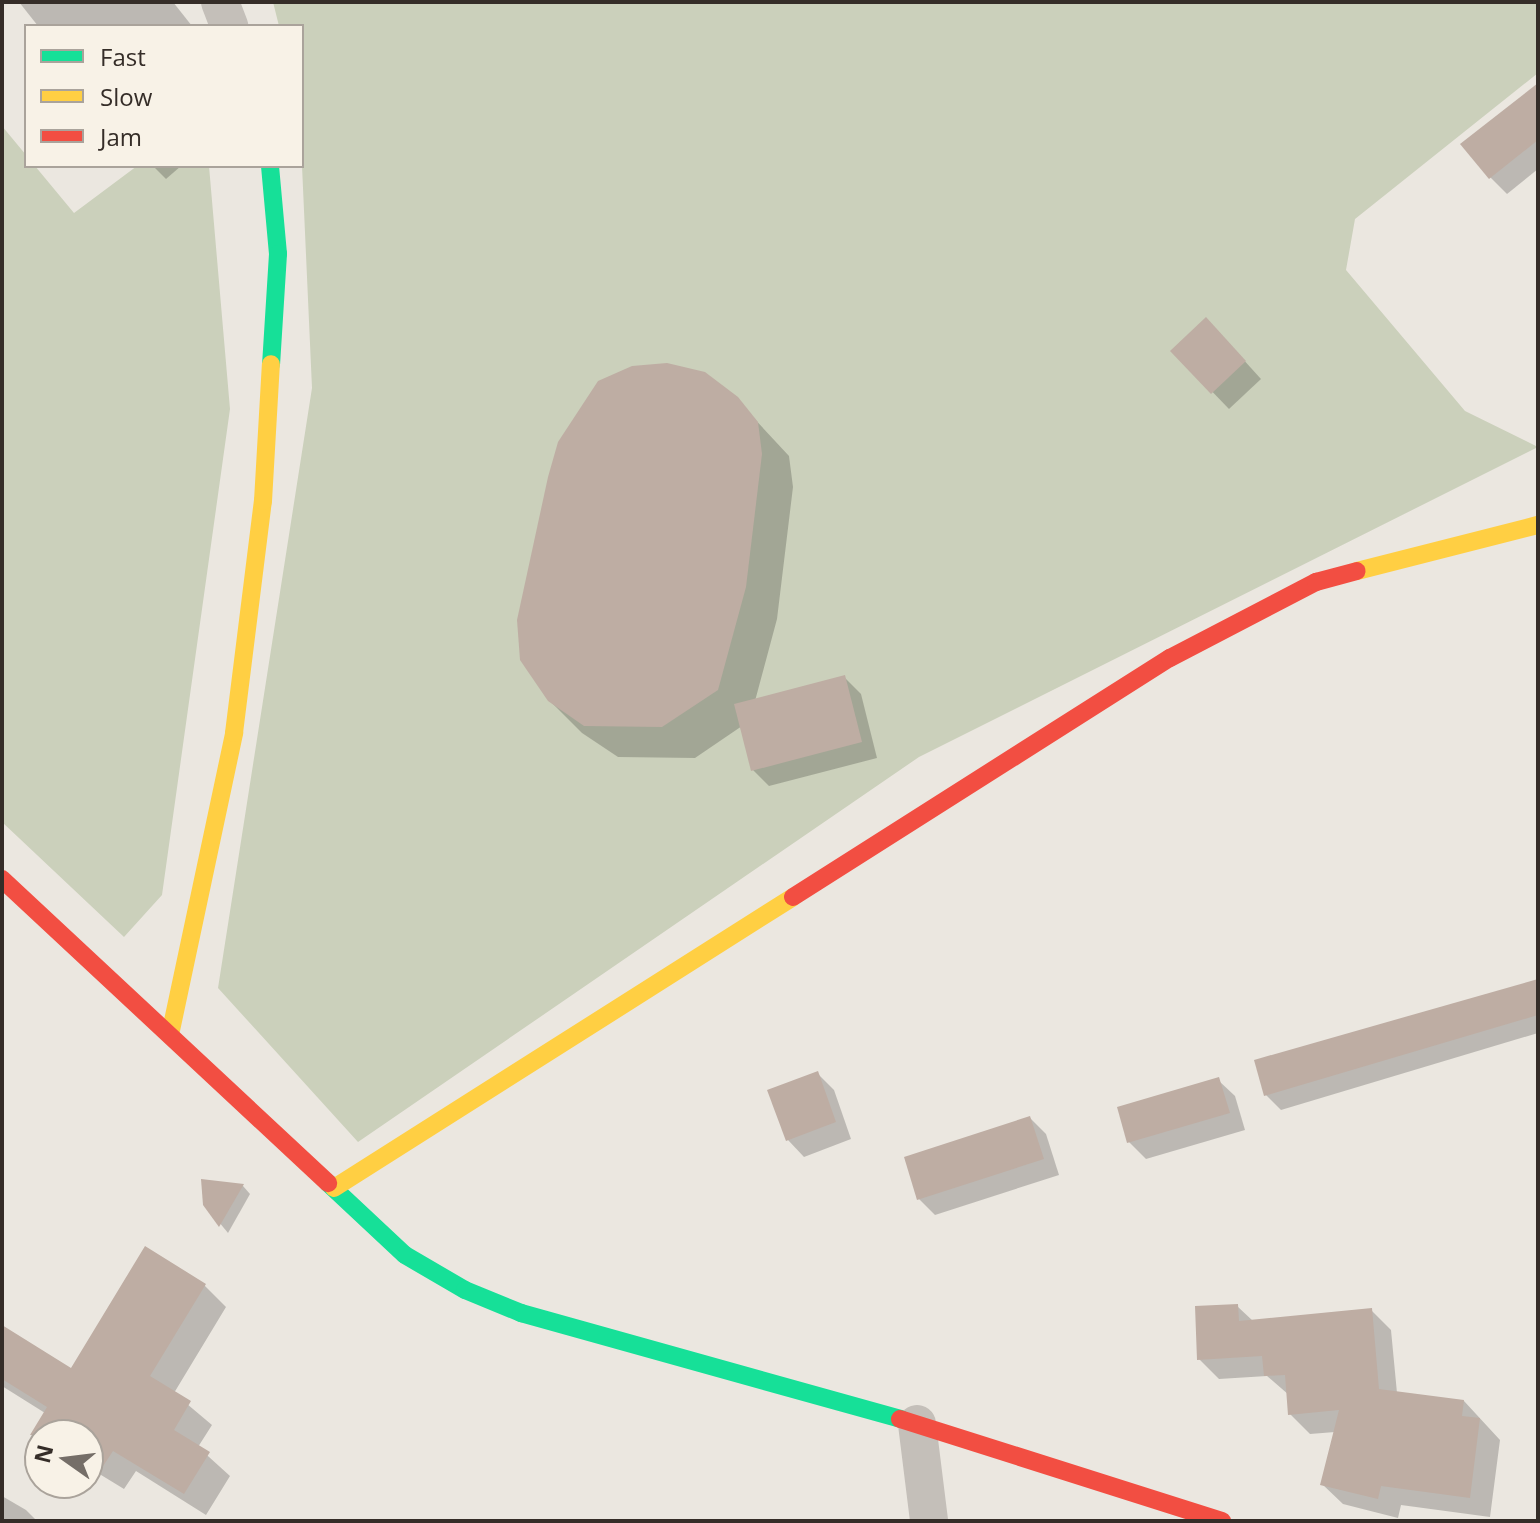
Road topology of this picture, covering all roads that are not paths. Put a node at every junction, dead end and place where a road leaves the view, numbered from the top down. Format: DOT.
graph roads {
  1 [pos="220,2"];
  2 [pos="228,24"];
  3 [pos="270,168"];
  4 [pos="1538,525"];
  5 [pos="2,879"];
  6 [pos="170,1035"];
  7 [pos="334,1188"];
  8 [pos="917,1424"];
  9 [pos="929,1521"];
  10 [pos="1222,1521"];
  1 -- 2 [label="street"];
  3 -- 6 [label="street"];
  4 -- 7 [label="street"];
  5 -- 6 [label="street"];
  6 -- 7 [label="street"];
  7 -- 8 [label="street"];
  8 -- 9 [label="street"];
  8 -- 10 [label="street"];
}
